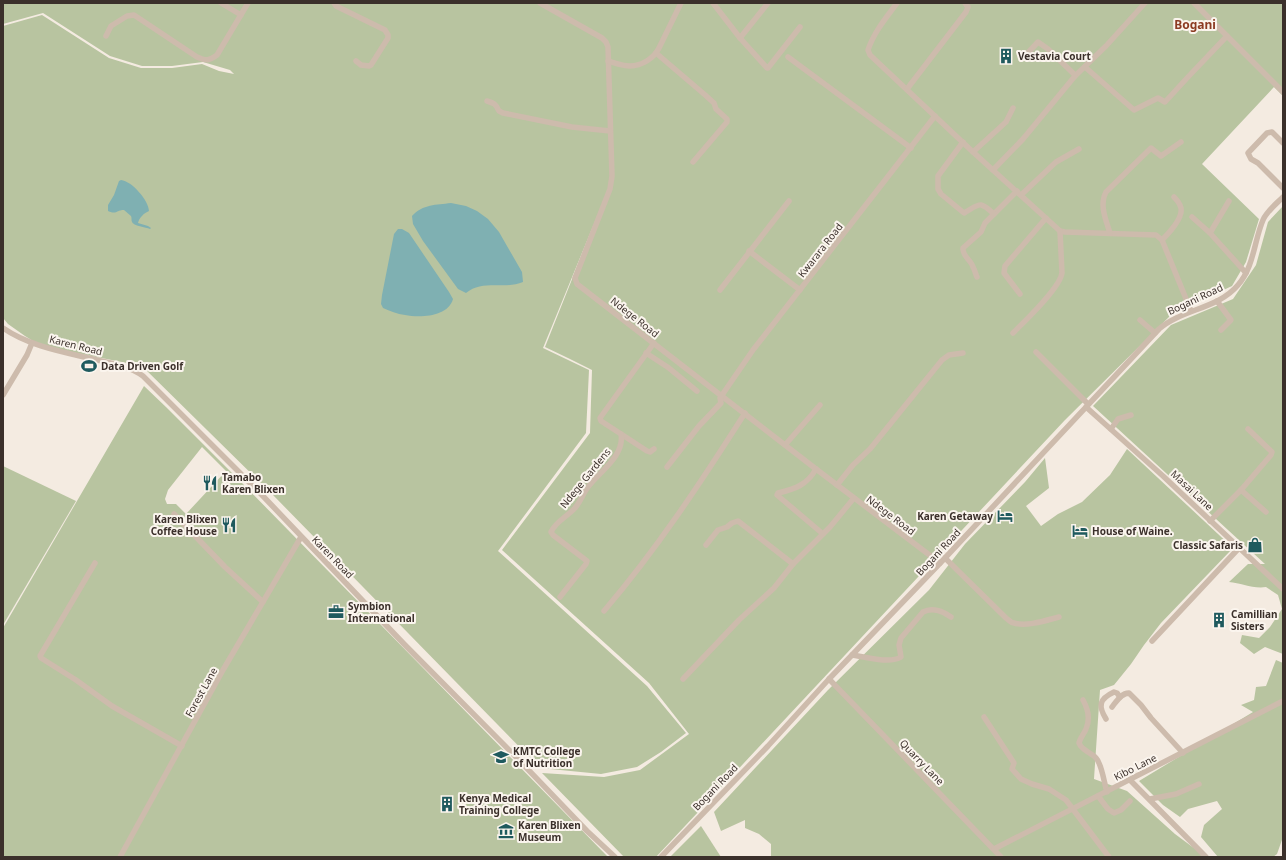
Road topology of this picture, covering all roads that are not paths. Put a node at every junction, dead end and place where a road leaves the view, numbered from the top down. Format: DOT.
graph roads {
  1 [pos="221,3"];
  2 [pos="248,3"];
  3 [pos="334,3"];
  4 [pos="540,3"];
  5 [pos="681,3"];
  6 [pos="713,3"];
  7 [pos="768,3"];
  8 [pos="897,3"];
  9 [pos="1145,3"];
  10 [pos="1194,3"];
  11 [pos="968,4"];
  12 [pos="241,15"];
  13 [pos="800,26"];
  14 [pos="106,36"];
  15 [pos="1227,36"];
  16 [pos="740,38"];
  17 [pos="656,53"];
  18 [pos="788,57"];
  19 [pos="1023,58"];
  20 [pos="356,61"];
  21 [pos="608,61"];
  22 [pos="1085,66"];
  23 [pos="1075,76"];
  24 [pos="906,90"];
  25 [pos="1283,92"];
  26 [pos="487,101"];
  27 [pos="1013,108"];
  28 [pos="935,116"];
  29 [pos="610,131"];
  30 [pos="963,142"];
  31 [pos="1181,142"];
  32 [pos="1283,143"];
  33 [pos="911,148"];
  34 [pos="1079,150"];
  35 [pos="973,152"];
  36 [pos="693,162"];
  37 [pos="994,170"];
  38 [pos="1283,188"];
  39 [pos="1019,193"];
  40 [pos="1283,196"];
  41 [pos="1174,197"];
  42 [pos="788,201"];
  43 [pos="1229,201"];
  44 [pos="994,214"];
  45 [pos="1192,217"];
  46 [pos="1046,218"];
  47 [pos="1060,231"];
  48 [pos="1210,233"];
  49 [pos="1110,234"];
  50 [pos="1162,240"];
  51 [pos="749,252"];
  52 [pos="1246,272"];
  53 [pos="976,277"];
  54 [pos="720,290"];
  55 [pos="800,290"];
  56 [pos="1020,294"];
  57 [pos="1217,301"];
  58 [pos="1191,311"];
  59 [pos="1140,320"];
  60 [pos="3,328"];
  61 [pos="1221,330"];
  62 [pos="1013,333"];
  63 [pos="1155,333"];
  64 [pos="32,343"];
  65 [pos="654,343"];
  66 [pos="1036,352"];
  67 [pos="963,353"];
  68 [pos="646,354"];
  69 [pos="697,390"];
  70 [pos="3,395"];
  71 [pos="722,396"];
  72 [pos="820,405"];
  73 [pos="1087,406"];
  74 [pos="745,413"];
  75 [pos="1130,415"];
  76 [pos="1111,429"];
  77 [pos="1248,429"];
  78 [pos="621,434"];
  79 [pos="785,445"];
  80 [pos="654,449"];
  81 [pos="667,467"];
  82 [pos="816,469"];
  83 [pos="837,485"];
  84 [pos="1241,490"];
  85 [pos="854,498"];
  86 [pos="1266,512"];
  87 [pos="174,514"];
  88 [pos="1210,521"];
  89 [pos="823,534"];
  90 [pos="301,537"];
  91 [pos="706,546"];
  92 [pos="1239,548"];
  93 [pos="945,558"];
  94 [pos="95,563"];
  95 [pos="940,563"];
  96 [pos="793,564"];
  97 [pos="1283,589"];
  98 [pos="560,597"];
  99 [pos="263,602"];
  100 [pos="604,611"];
  101 [pos="1059,617"];
  102 [pos="950,618"];
  103 [pos="1152,641"];
  104 [pos="852,655"];
  105 [pos="682,679"];
  106 [pos="829,680"];
  107 [pos="1120,697"];
  108 [pos="1084,700"];
  109 [pos="1283,701"];
  110 [pos="1112,707"];
  111 [pos="984,717"];
  112 [pos="1106,719"];
  113 [pos="182,746"];
  114 [pos="1183,753"];
  115 [pos="1130,780"];
  116 [pos="1200,784"];
  117 [pos="1107,792"];
  118 [pos="1098,796"];
  119 [pos="1150,799"];
  120 [pos="1130,801"];
  121 [pos="1073,809"];
  122 [pos="994,849"];
  123 [pos="120,857"];
  124 [pos="615,857"];
  125 [pos="661,857"];
  126 [pos="1001,857"];
  127 [pos="1109,857"];
  128 [pos="1206,857"];
  1 -- 12 [label="street"];
  2 -- 12 [label="street"];
  3 -- 20 [label="street"];
  4 -- 21 [label="street, Ndege Road"];
  5 -- 17 [label="street"];
  6 -- 16 [label="street"];
  7 -- 16 [label="street"];
  8 -- 24 [label="street"];
  9 -- 22 [label="street"];
  10 -- 15 [label="street"];
  11 -- 24 [label="street"];
  12 -- 14 [label="street"];
  13 -- 16 [label="street"];
  15 -- 22 [label="street"];
  15 -- 25 [label="street"];
  17 -- 21 [label="street"];
  17 -- 36 [label="street"];
  18 -- 33 [label="street"];
  19 -- 23 [label="street"];
  21 -- 29 [label="street, Ndege Road"];
  22 -- 23 [label="street"];
  23 -- 37 [label="street"];
  24 -- 28 [label="street"];
  26 -- 29 [label="street"];
  27 -- 35 [label="street"];
  28 -- 30 [label="street"];
  28 -- 33 [label="street, Kwarara Road"];
  29 -- 65 [label="street, Ndege Road"];
  30 -- 35 [label="street"];
  30 -- 44 [label="street"];
  31 -- 49 [label="street"];
  32 -- 38 [label="street"];
  33 -- 55 [label="street, Kwarara Road"];
  34 -- 39 [label="street"];
  35 -- 37 [label="street"];
  37 -- 39 [label="street"];
  39 -- 44 [label="street"];
  39 -- 46 [label="street"];
  40 -- 52 [label="street, Bogani Road"];
  41 -- 50 [label="street"];
  42 -- 51 [label="street"];
  43 -- 48 [label="street"];
  44 -- 53 [label="street"];
  45 -- 48 [label="street"];
  46 -- 47 [label="street"];
  46 -- 56 [label="street"];
  47 -- 49 [label="street"];
  47 -- 62 [label="street"];
  48 -- 52 [label="street"];
  49 -- 50 [label="street"];
  50 -- 58 [label="street"];
  51 -- 54 [label="street"];
  51 -- 55 [label="street"];
  52 -- 57 [label="street, Bogani Road"];
  55 -- 71 [label="street, Kwarara Road"];
  57 -- 58 [label="street, Bogani Road"];
  57 -- 61 [label="street"];
  58 -- 63 [label="street, Bogani Road"];
  59 -- 63 [label="street"];
  60 -- 64 [label="street, Karen Road"];
  63 -- 73 [label="street, Bogani Road"];
  64 -- 70 [label="street"];
  64 -- 90 [label="street, Karen Road"];
  65 -- 68 [label="street"];
  65 -- 71 [label="street, Ndege Road"];
  66 -- 73 [label="street, Masai Lane"];
  67 -- 83 [label="street"];
  68 -- 69 [label="street"];
  68 -- 78 [label="street"];
  71 -- 74 [label="street, Ndege Road"];
  71 -- 81 [label="street, Kwarara Road"];
  72 -- 79 [label="street"];
  73 -- 76 [label="street, Masai Lane"];
  73 -- 93 [label="street, Bogani Road"];
  74 -- 79 [label="street, Ndege Road"];
  74 -- 100 [label="street"];
  75 -- 76 [label="street"];
  76 -- 88 [label="street, Masai Lane"];
  77 -- 84 [label="street"];
  78 -- 80 [label="street"];
  78 -- 98 [label="street, Ndege Gardens"];
  79 -- 82 [label="street, Ndege Road"];
  82 -- 83 [label="street, Ndege Road"];
  82 -- 89 [label="street"];
  83 -- 85 [label="street, Ndege Road"];
  84 -- 86 [label="street"];
  84 -- 88 [label="street"];
  85 -- 89 [label="street"];
  85 -- 95 [label="street, Ndege Road"];
  87 -- 99 [label="street"];
  88 -- 92 [label="street, Masai Lane"];
  89 -- 96 [label="street"];
  90 -- 99 [label="street, Forest Lane"];
  90 -- 124 [label="street, Karen Road"];
  91 -- 96 [label="street"];
  92 -- 97 [label="street, Masai Lane"];
  92 -- 103 [label="street"];
  93 -- 95 [label="street, Bogani Road"];
  93 -- 101 [label="street"];
  94 -- 113 [label="street"];
  95 -- 104 [label="street, Bogani Road"];
  96 -- 105 [label="street"];
  99 -- 113 [label="street, Forest Lane"];
  102 -- 104 [label="street"];
  104 -- 106 [label="street, Bogani Road"];
  106 -- 122 [label="street, Quarry Lane"];
  106 -- 125 [label="street, Bogani Road"];
  107 -- 110 [label="street"];
  107 -- 112 [label="street"];
  107 -- 114 [label="street"];
  108 -- 117 [label="street"];
  109 -- 114 [label="street, Kibo Lane"];
  111 -- 121 [label="street"];
  113 -- 123 [label="street, Forest Lane"];
  114 -- 115 [label="street, Kibo Lane"];
  115 -- 117 [label="street, Kibo Lane"];
  115 -- 119 [label="street"];
  116 -- 119 [label="street"];
  117 -- 118 [label="street, Kibo Lane"];
  118 -- 120 [label="street"];
  118 -- 121 [label="street, Kibo Lane"];
  119 -- 128 [label="street"];
  121 -- 122 [label="street, Kibo Lane"];
  121 -- 127 [label="street"];
  122 -- 126 [label="street, Quarry Lane"];
}
